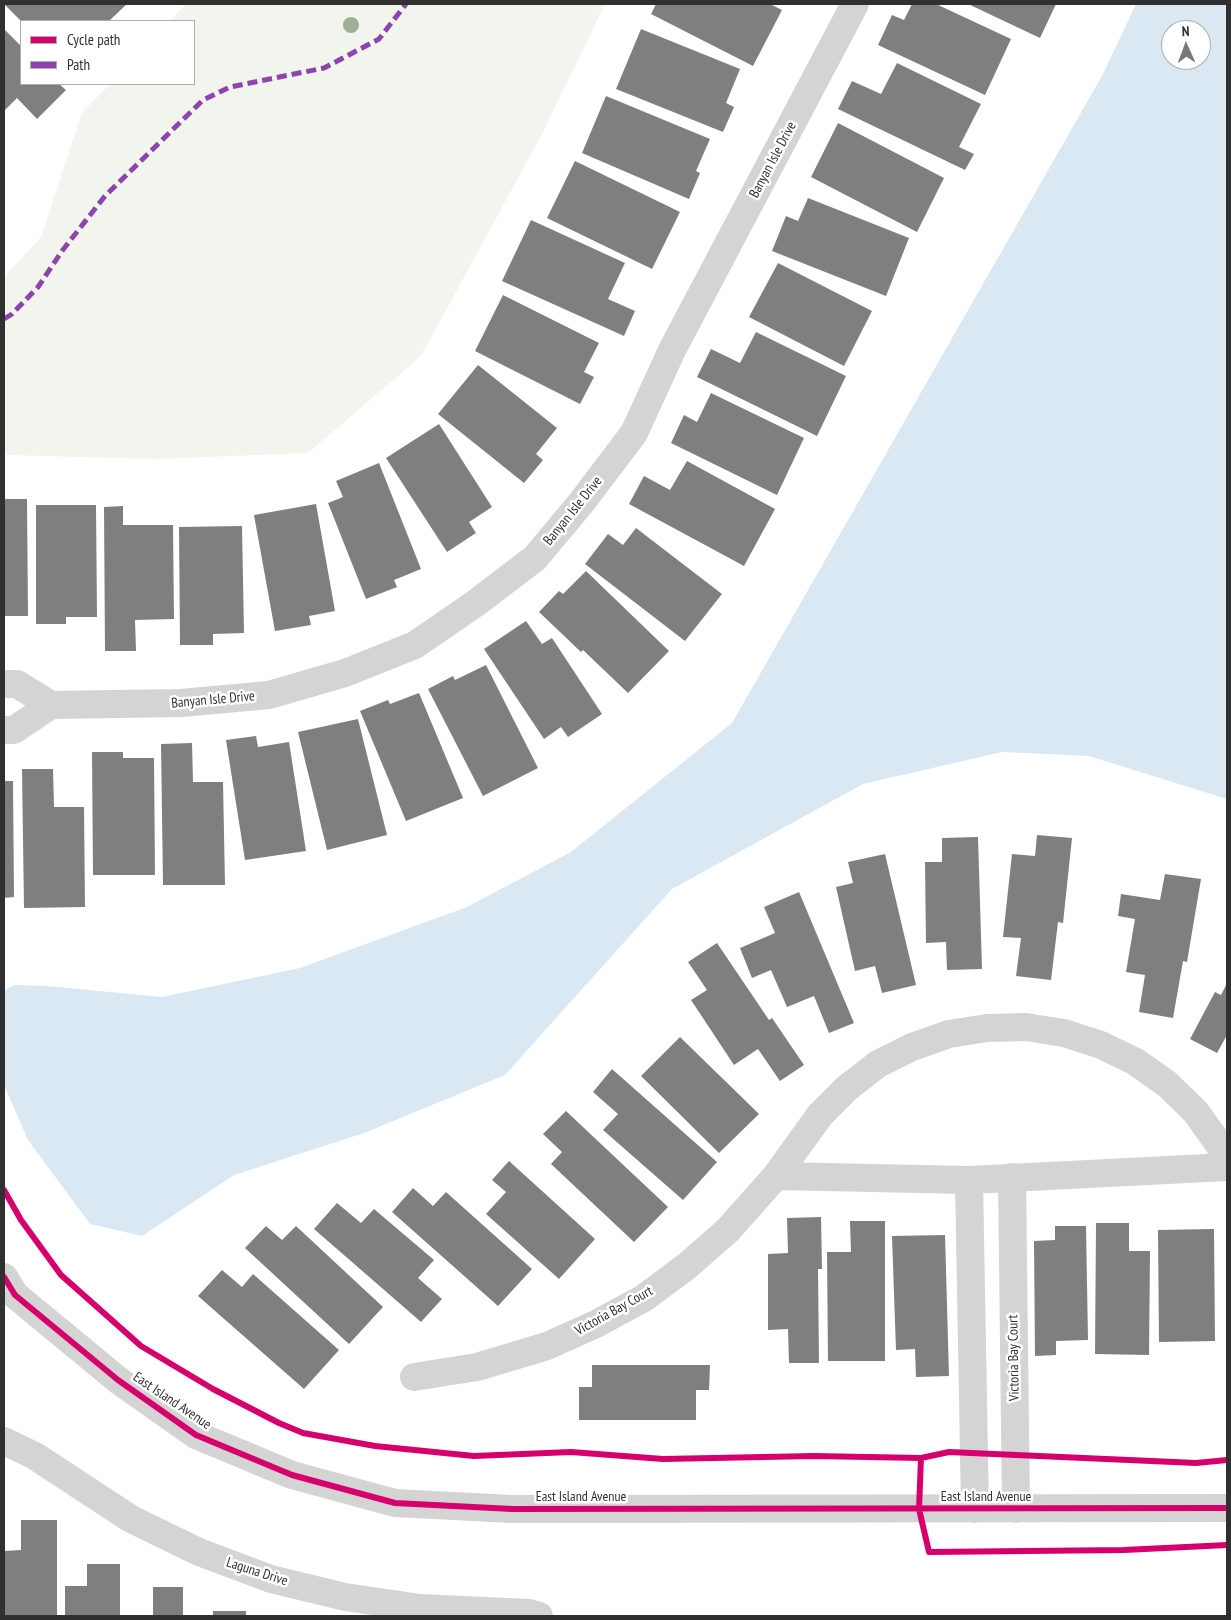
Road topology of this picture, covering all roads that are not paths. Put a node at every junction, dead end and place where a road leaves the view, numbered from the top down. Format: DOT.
graph roads {
  1 [pos="856,4"];
  2 [pos="4,684"];
  3 [pos="51,705"];
  4 [pos="4,730"];
  5 [pos="1227,1160"];
  6 [pos="1227,1167"];
  7 [pos="776,1176"];
  8 [pos="1012,1178"];
  9 [pos="970,1180"];
  10 [pos="4,1278"];
  11 [pos="414,1377"];
  12 [pos="4,1441"];
  13 [pos="1227,1508"];
  14 [pos="975,1509"];
  15 [pos="1016,1509"];
  16 [pos="539,1616"];
  1 -- 3 [label="street, Banyan Isle Drive"];
  2 -- 3 [label="street"];
  3 -- 4 [label="street"];
  5 -- 7 [label="street, Victoria Bay Court"];
  6 -- 8 [label="street"];
  7 -- 9 [label="street"];
  7 -- 11 [label="street, Victoria Bay Court"];
  8 -- 9 [label="street"];
  8 -- 15 [label="street, Victoria Bay Court"];
  9 -- 14 [label="street"];
  10 -- 14 [label="street, East Island Avenue"];
  12 -- 16 [label="street, Laguna Drive"];
  13 -- 15 [label="street, East Island Avenue"];
  14 -- 15 [label="street, East Island Avenue"];
}
